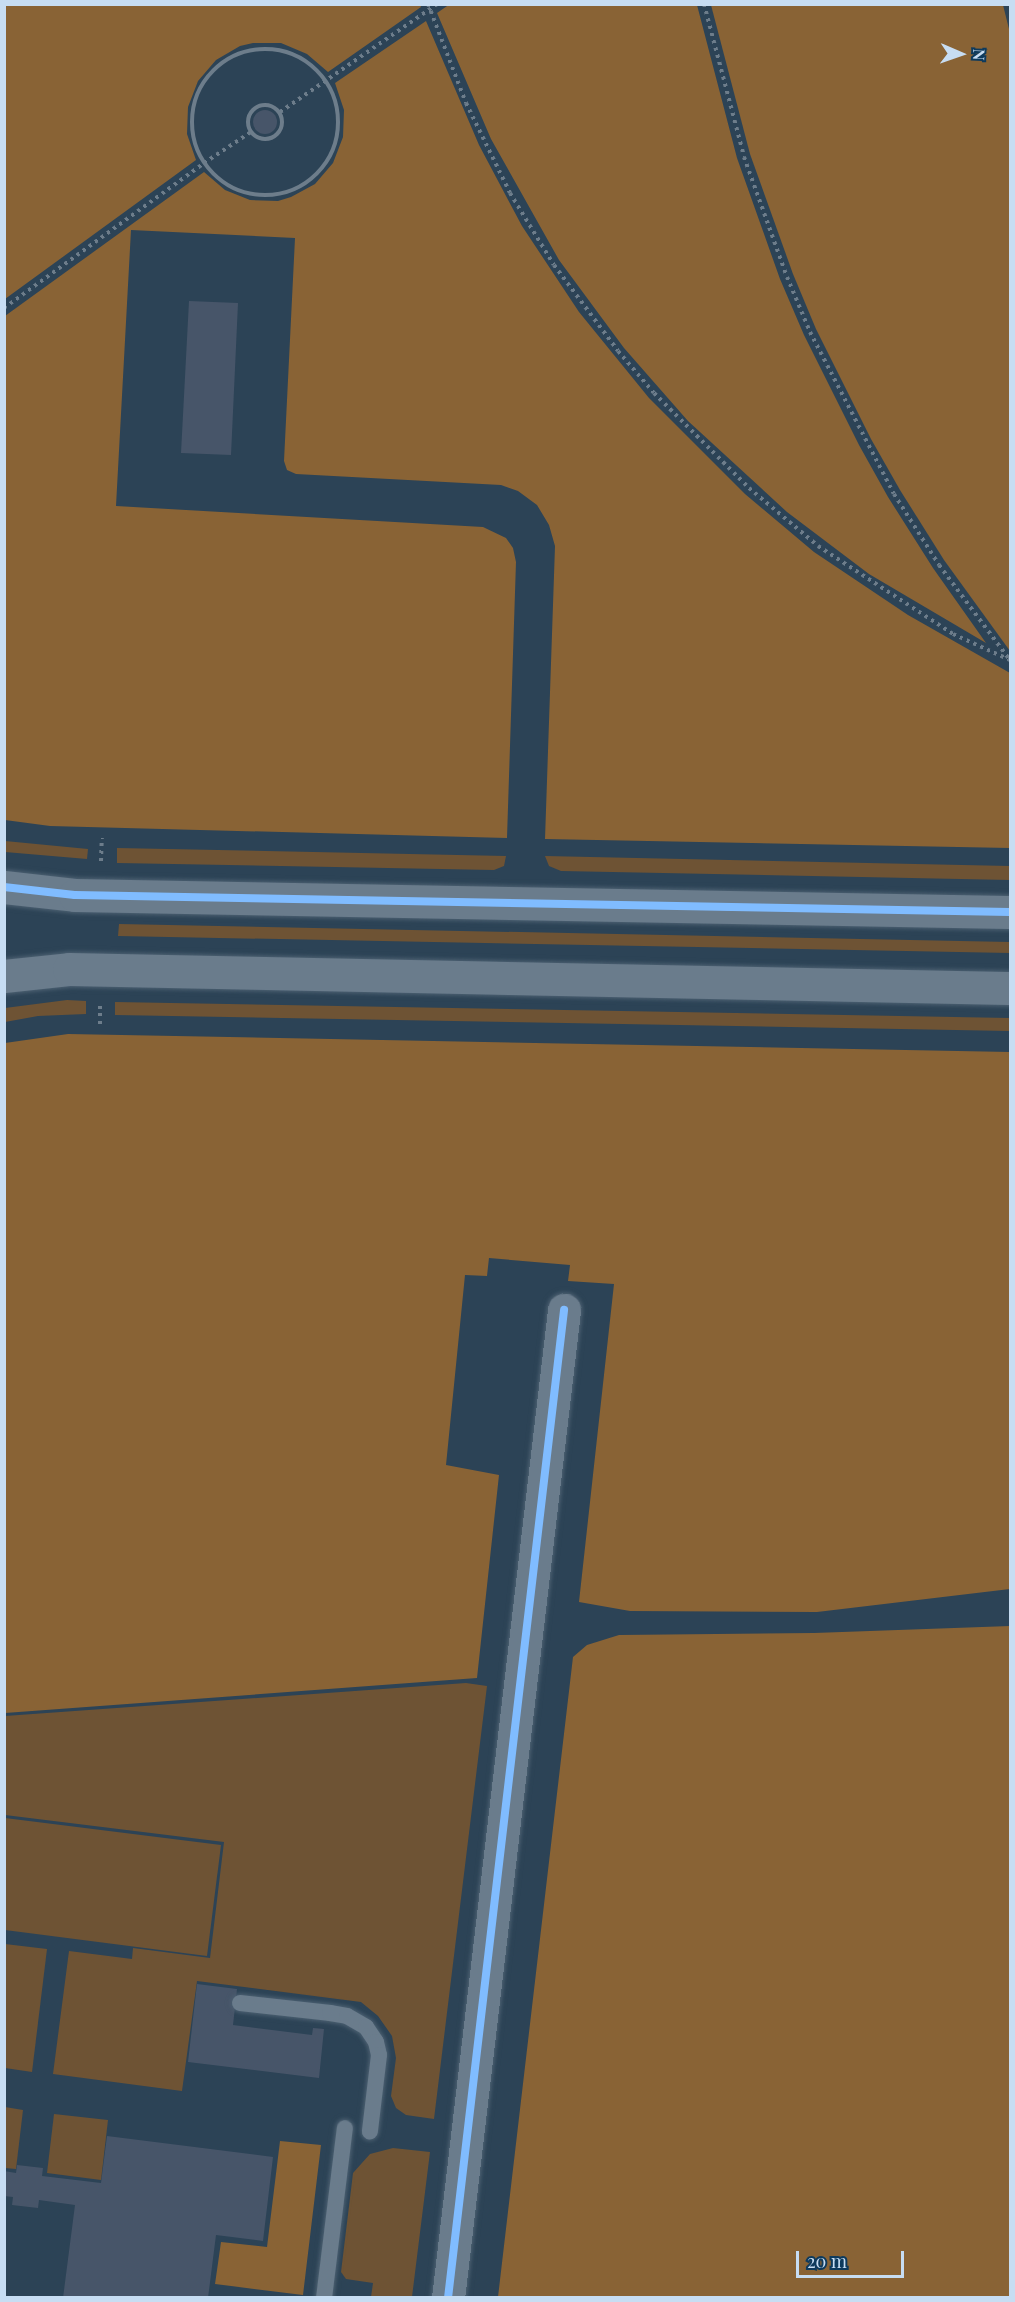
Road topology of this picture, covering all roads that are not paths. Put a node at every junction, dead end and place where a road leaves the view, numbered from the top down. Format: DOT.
graph roads {
  1 [pos="4,886"];
  2 [pos="1011,912"];
  3 [pos="4,976"];
  4 [pos="1011,988"];
  5 [pos="564,1310"];
  6 [pos="240,2003"];
  7 [pos="345,2128"];
  8 [pos="370,2131"];
  9 [pos="324,2298"];
  10 [pos="448,2298"];
  1 -- 2 [label="street"];
  3 -- 4 [label="street"];
  5 -- 10 [label="street"];
  6 -- 8 [label="lane"];
  7 -- 9 [label="lane"];
}
